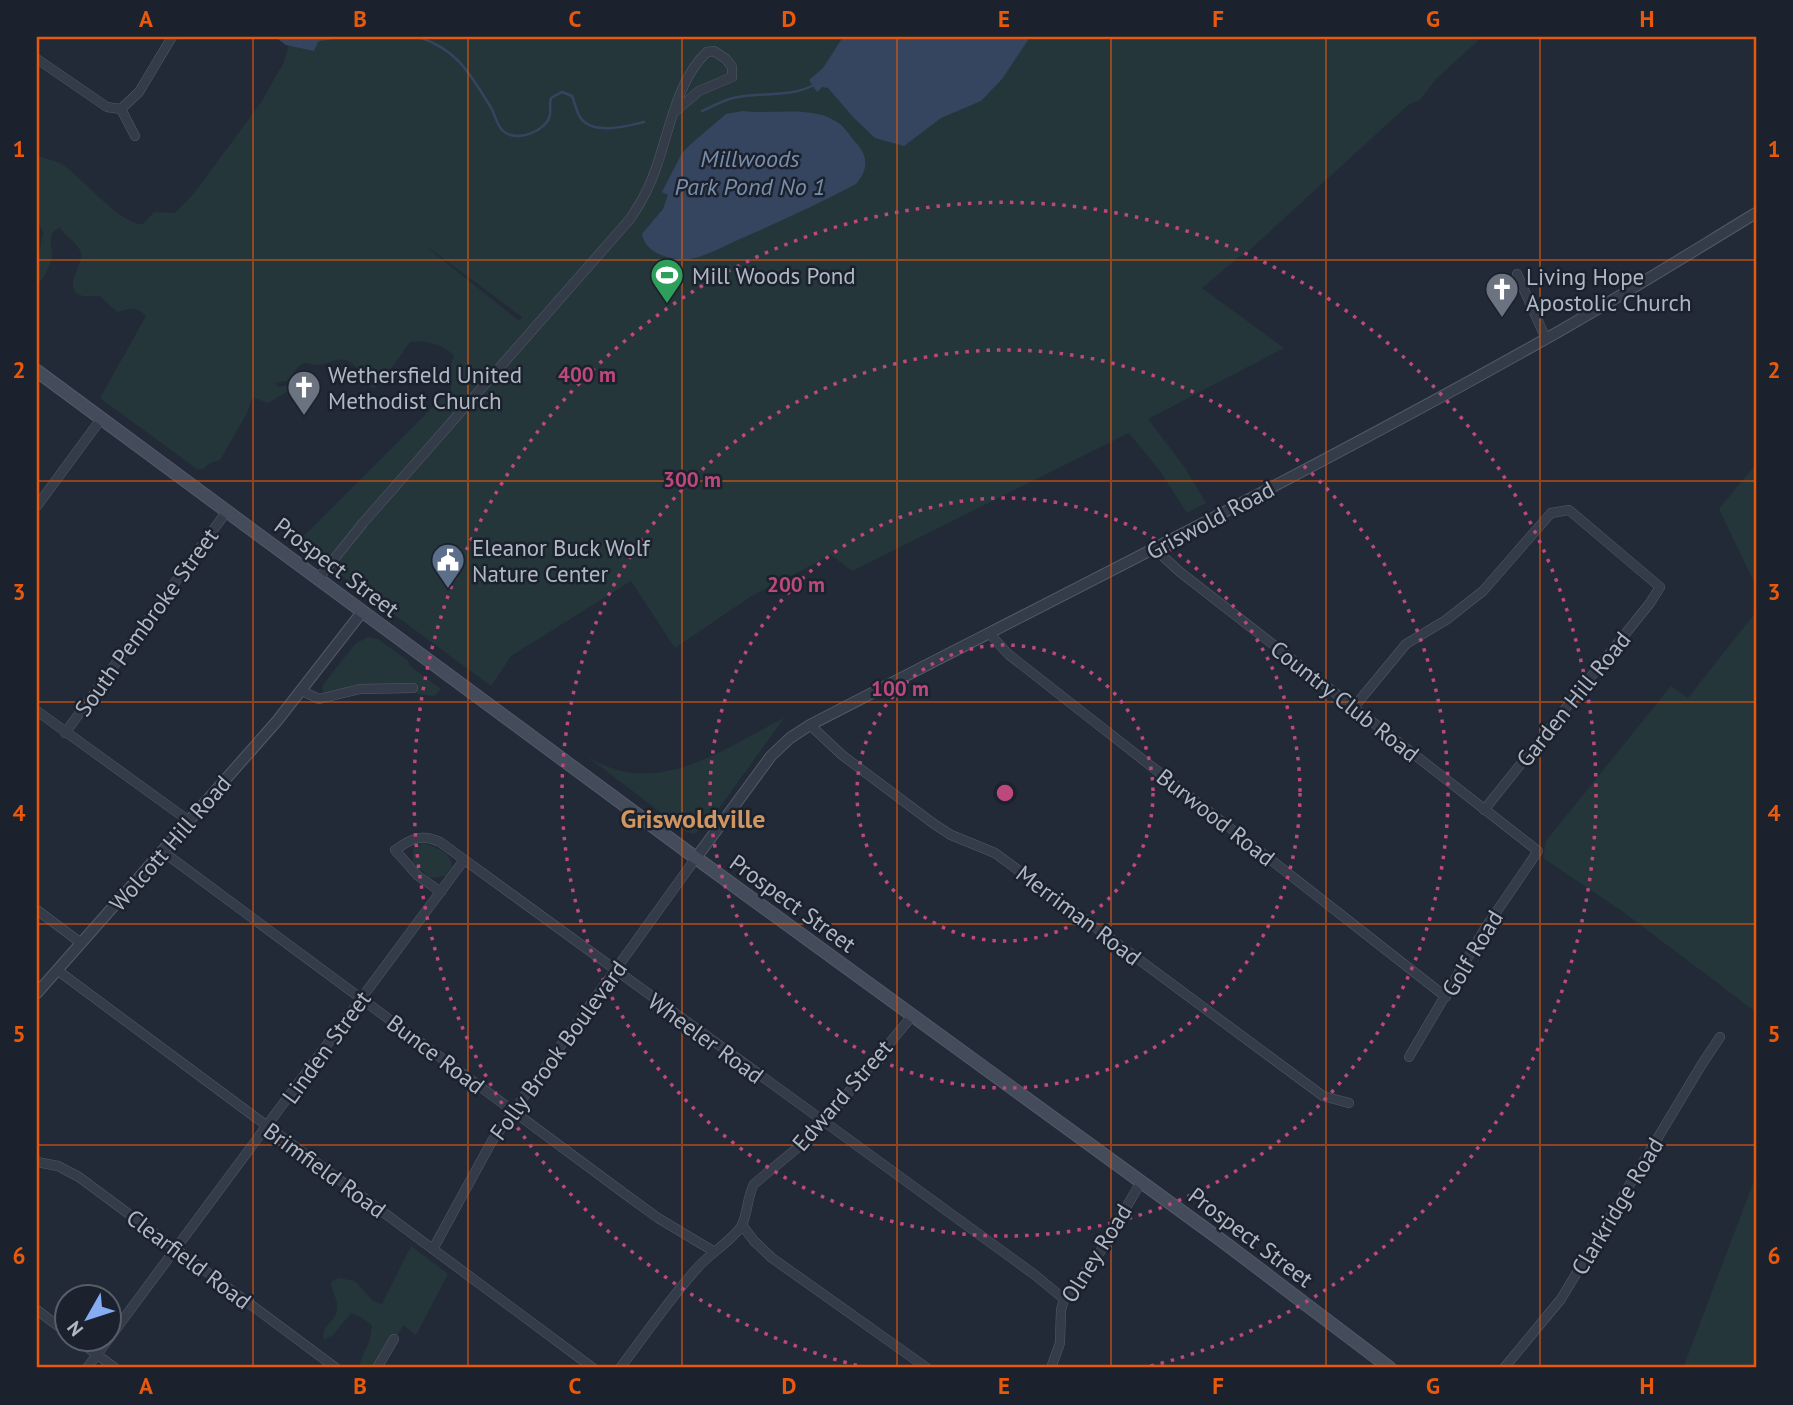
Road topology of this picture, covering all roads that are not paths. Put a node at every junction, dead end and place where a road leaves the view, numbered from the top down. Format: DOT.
graph roads {
  1 [pos="172,37"];
  2 [pos="37,60"];
  3 [pos="121,109"];
  4 [pos="673,113"];
  5 [pos="135,136"];
  6 [pos="1756,214"];
  7 [pos="1517,274"];
  8 [pos="1546,339"];
  9 [pos="37,372"];
  10 [pos="101,419"];
  11 [pos="37,506"];
  12 [pos="227,511"];
  13 [pos="1155,549"];
  14 [pos="318,579"];
  15 [pos="362,612"];
  16 [pos="990,634"];
  17 [pos="413,688"];
  18 [pos="302,691"];
  19 [pos="1353,707"];
  20 [pos="37,711"];
  21 [pos="810,725"];
  22 [pos="65,733"];
  23 [pos="1484,810"];
  24 [pos="189,821"];
  25 [pos="162,851"];
  26 [pos="1538,851"];
  27 [pos="696,858"];
  28 [pos="464,860"];
  29 [pos="441,892"];
  30 [pos="37,911"];
  31 [pos="81,943"];
  32 [pos="57,970"];
  33 [pos="614,971"];
  34 [pos="37,993"];
  35 [pos="1446,997"];
  36 [pos="362,998"];
  37 [pos="912,1016"];
  38 [pos="1720,1037"];
  39 [pos="1409,1057"];
  40 [pos="1349,1103"];
  41 [pos="513,1111"];
  42 [pos="823,1123"];
  43 [pos="267,1127"];
  44 [pos="37,1162"];
  45 [pos="1141,1182"];
  46 [pos="742,1225"];
  47 [pos="176,1249"];
  48 [pos="433,1250"];
  49 [pos="713,1251"];
  50 [pos="1064,1299"];
  51 [pos="37,1310"];
  52 [pos="52,1321"];
  53 [pos="394,1339"];
  54 [pos="93,1352"];
  55 [pos="97,1355"];
  56 [pos="87,1368"];
  57 [pos="116,1368"];
  58 [pos="336,1368"];
  59 [pos="377,1368"];
  60 [pos="593,1368"];
  61 [pos="620,1368"];
  62 [pos="927,1368"];
  63 [pos="1051,1368"];
  64 [pos="1390,1368"];
  65 [pos="1504,1368"];
  1 -- 3 [label="street"];
  2 -- 3 [label="street"];
  3 -- 5 [label="street"];
  4 -- 4 [label="street"];
  4 -- 14 [label="street"];
  6 -- 8 [label="street, Griswold Road"];
  7 -- 8 [label="street"];
  8 -- 13 [label="street, Griswold Road"];
  9 -- 10 [label="main road, Prospect Street"];
  10 -- 11 [label="street"];
  10 -- 12 [label="main road, Prospect Street"];
  12 -- 14 [label="main road, Prospect Street"];
  12 -- 22 [label="street, South Pembroke Street"];
  13 -- 16 [label="street, Griswold Road"];
  13 -- 19 [label="street, Country Club Road"];
  14 -- 15 [label="main road, Prospect Street"];
  15 -- 18 [label="street, Wolcott Hill Road"];
  15 -- 27 [label="main road, Prospect Street"];
  16 -- 21 [label="street, Griswold Road"];
  16 -- 35 [label="street, Burwood Road"];
  17 -- 18 [label="street"];
  18 -- 24 [label="street, Wolcott Hill Road"];
  19 -- 23 [label="street, Country Club Road"];
  19 -- 23 [label="street, Garden Hill Road"];
  20 -- 22 [label="street"];
  21 -- 27 [label="street, Griswold Road"];
  21 -- 40 [label="street, Merriman Road"];
  22 -- 24 [label="street"];
  23 -- 26 [label="street, Country Club Road"];
  24 -- 25 [label="street, Wolcott Hill Road"];
  25 -- 31 [label="street, Wolcott Hill Road"];
  25 -- 36 [label="street, Bunce Road"];
  26 -- 35 [label="street, Golf Road"];
  27 -- 33 [label="street, Folly Brook Boulevard"];
  27 -- 37 [label="main road, Prospect Street"];
  28 -- 29 [label="street, Linden Street"];
  28 -- 29 [label="street, Wheeler Road"];
  28 -- 33 [label="street, Wheeler Road"];
  29 -- 36 [label="street, Linden Street"];
  30 -- 31 [label="street"];
  31 -- 32 [label="street, Wolcott Hill Road"];
  32 -- 34 [label="street, Wolcott Hill Road"];
  32 -- 43 [label="street, Brimfield Road"];
  33 -- 41 [label="street, Folly Brook Boulevard"];
  33 -- 42 [label="street, Wheeler Road"];
  35 -- 39 [label="street, Golf Road"];
  36 -- 41 [label="street, Bunce Road"];
  36 -- 43 [label="street, Linden Street"];
  37 -- 42 [label="street, Edward Street"];
  37 -- 45 [label="main road, Prospect Street"];
  38 -- 65 [label="street, Clarkridge Road"];
  41 -- 48 [label="street, Folly Brook Boulevard"];
  41 -- 49 [label="street, Bunce Road"];
  42 -- 46 [label="street, Edward Street"];
  42 -- 50 [label="street, Wheeler Road"];
  43 -- 47 [label="street, Linden Street"];
  43 -- 48 [label="street, Brimfield Road"];
  44 -- 47 [label="street, Clearfield Road"];
  45 -- 50 [label="street, Olney Road"];
  45 -- 64 [label="main road, Prospect Street"];
  46 -- 49 [label="street"];
  46 -- 62 [label="street"];
  47 -- 55 [label="street, Linden Street"];
  47 -- 58 [label="street, Clearfield Road"];
  48 -- 60 [label="street, Brimfield Road"];
  49 -- 61 [label="street"];
  50 -- 63 [label="street, Olney Road"];
  51 -- 52 [label="street"];
  53 -- 59 [label="street"];
  54 -- 55 [label="street"];
  55 -- 56 [label="street, Linden Street"];
  55 -- 57 [label="street"];
}
